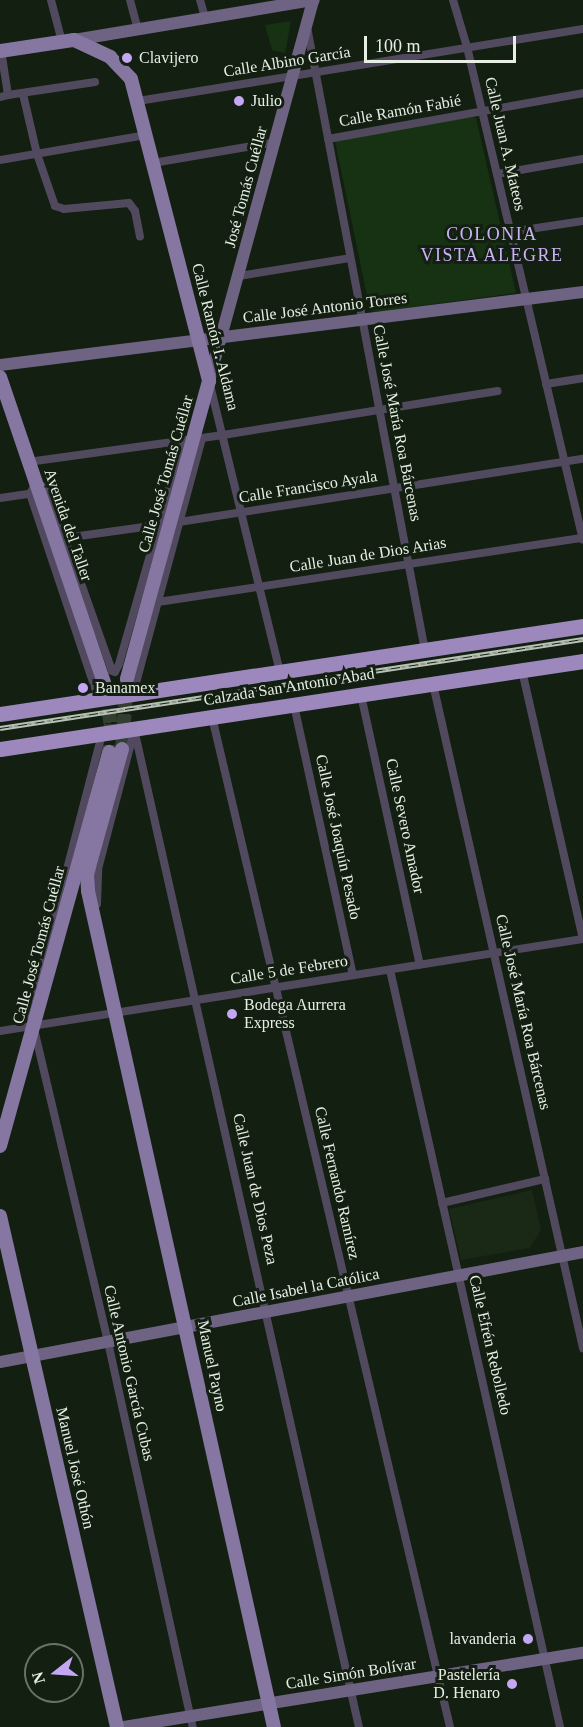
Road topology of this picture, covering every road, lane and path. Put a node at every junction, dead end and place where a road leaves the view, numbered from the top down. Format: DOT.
graph roads {
  1 [pos="51,0"];
  2 [pos="130,0"];
  3 [pos="200,0"];
  4 [pos="313,0"];
  5 [pos="453,0"];
  6 [pos="205,18"];
  7 [pos="306,24"];
  8 [pos="138,29"];
  9 [pos="583,29"];
  10 [pos="68,41"];
  11 [pos="467,47"];
  12 [pos="0,50"];
  13 [pos="315,72"];
  14 [pos="293,76"];
  15 [pos="95,82"];
  16 [pos="23,93"];
  17 [pos="583,93"];
  18 [pos="4,96"];
  19 [pos="138,101"];
  20 [pos="482,111"];
  21 [pos="147,135"];
  22 [pos="328,139"];
  23 [pos="276,142"];
  24 [pos="37,154"];
  25 [pos="583,159"];
  26 [pos="0,160"];
  27 [pos="153,163"];
  28 [pos="496,174"];
  29 [pos="583,221"];
  30 [pos="510,232"];
  31 [pos="140,237"];
  32 [pos="350,258"];
  33 [pos="238,276"];
  34 [pos="583,292"];
  35 [pos="526,300"];
  36 [pos="362,321"];
  37 [pos="222,337"];
  38 [pos="198,340"];
  39 [pos="0,365"];
  40 [pos="0,377"];
  41 [pos="583,378"];
  42 [pos="209,381"];
  43 [pos="546,384"];
  44 [pos="498,391"];
  45 [pos="379,409"];
  46 [pos="223,435"];
  47 [pos="192,439"];
  48 [pos="583,459"];
  49 [pos="28,462"];
  50 [pos="564,462"];
  51 [pos="33,488"];
  52 [pos="394,488"];
  53 [pos="0,498"];
  54 [pos="240,512"];
  55 [pos="179,522"];
  56 [pos="158,525"];
  57 [pos="65,538"];
  58 [pos="583,538"];
  59 [pos="408,563"];
  60 [pos="259,587"];
  61 [pos="158,602"];
  62 [pos="583,626"];
  63 [pos="424,651"];
  64 [pos="583,661"];
  65 [pos="522,670"];
  66 [pos="280,673"];
  67 [pos="127,679"];
  68 [pos="104,683"];
  69 [pos="433,684"];
  70 [pos="133,694"];
  71 [pos="361,695"];
  72 [pos="99,699"];
  73 [pos="294,705"];
  74 [pos="0,714"];
  75 [pos="212,717"];
  76 [pos="134,729"];
  77 [pos="102,734"];
  78 [pos="0,749"];
  79 [pos="583,939"];
  80 [pos="494,953"];
  81 [pos="420,965"];
  82 [pos="106,969"];
  83 [pos="390,969"];
  84 [pos="353,975"];
  85 [pos="276,987"];
  86 [pos="196,999"];
  87 [pos="116,1013"];
  88 [pos="34,1026"];
  89 [pos="0,1031"];
  90 [pos="0,1146"];
  91 [pos="545,1179"];
  92 [pos="442,1203"];
  93 [pos="0,1216"];
  94 [pos="583,1252"];
  95 [pos="562,1256"];
  96 [pos="459,1276"];
  97 [pos="348,1297"];
  98 [pos="267,1312"];
  99 [pos="186,1327"];
  100 [pos="108,1342"];
  101 [pos="583,1348"];
  102 [pos="32,1356"];
  103 [pos="0,1362"];
  104 [pos="583,1653"];
  105 [pos="545,1659"];
  106 [pos="438,1677"];
  107 [pos="350,1691"];
  108 [pos="270,1704"];
  109 [pos="191,1722"];
  110 [pos="117,1727"];
  111 [pos="124,1727"];
  112 [pos="274,1727"];
  113 [pos="359,1727"];
  114 [pos="450,1727"];
  115 [pos="560,1727"];
  1 -- 10 [label="street"];
  2 -- 8 [label="street"];
  3 -- 6 [label="street"];
  4 -- 6 [label="street"];
  4 -- 7 [label="street, José Tomás Cuéllar"];
  5 -- 11 [label="street, Calle Juan A. Mateos"];
  6 -- 8 [label="street"];
  7 -- 13 [label="street, Calle José María Roa Bárcenas"];
  7 -- 14 [label="street, José Tomás Cuéllar"];
  8 -- 10 [label="street"];
  9 -- 11 [label="street, Calle Albino García"];
  10 -- 12 [label="main road"];
  10 -- 19 [label="main road, Calle Ramón I. Aldama"];
  11 -- 13 [label="street, Calle Albino García"];
  11 -- 20 [label="street, Calle Juan A. Mateos"];
  12 -- 18 [label="street"];
  13 -- 14 [label="street, Calle Albino García"];
  13 -- 22 [label="street, Calle José María Roa Bárcenas"];
  14 -- 19 [label="street, Calle Albino García"];
  14 -- 23 [label="street, José Tomás Cuéllar"];
  15 -- 16 [label="street"];
  16 -- 18 [label="street"];
  16 -- 24 [label="street"];
  17 -- 20 [label="street, Calle Ramón Fabié"];
  19 -- 21 [label="main road, Calle Ramón I. Aldama"];
  20 -- 22 [label="street, Calle Ramón Fabié"];
  20 -- 28 [label="street, Calle Juan A. Mateos"];
  21 -- 24 [label="street"];
  21 -- 27 [label="main road, Calle Ramón I. Aldama"];
  22 -- 32 [label="street, Calle José María Roa Bárcenas"];
  23 -- 27 [label="street"];
  23 -- 33 [label="street, José Tomás Cuéllar"];
  24 -- 26 [label="street"];
  24 -- 31 [label="street"];
  25 -- 28 [label="street"];
  27 -- 38 [label="main road, Calle Ramón I. Aldama"];
  28 -- 30 [label="street, Calle Juan A. Mateos"];
  29 -- 30 [label="street"];
  30 -- 35 [label="street, Calle Juan A. Mateos"];
  32 -- 33 [label="street"];
  32 -- 36 [label="street, Calle José María Roa Bárcenas"];
  33 -- 37 [label="street, José Tomás Cuéllar"];
  34 -- 35 [label="street, Calle José Antonio Torres"];
  35 -- 36 [label="street, Calle José Antonio Torres"];
  35 -- 43 [label="street, Calle Juan A. Mateos"];
  36 -- 37 [label="street, Calle José Antonio Torres"];
  36 -- 45 [label="street, Calle José María Roa Bárcenas"];
  37 -- 38 [label="street, Calle José Antonio Torres"];
  37 -- 42 [label="street, José Tomás Cuéllar"];
  38 -- 39 [label="street, Calle José Antonio Torres"];
  38 -- 42 [label="main road, Calle Ramón I. Aldama"];
  40 -- 49 [label="main road, Avenida del Taller"];
  41 -- 43 [label="street"];
  42 -- 46 [label="street, Calle Ramón I. Aldama"];
  42 -- 47 [label="main road, Calle José Tomás Cuéllar"];
  43 -- 50 [label="street, Calle Juan A. Mateos"];
  44 -- 45 [label="street"];
  45 -- 46 [label="street"];
  45 -- 52 [label="street, Calle José María Roa Bárcenas"];
  46 -- 47 [label="street"];
  46 -- 54 [label="street, Calle Ramón I. Aldama"];
  47 -- 49 [label="street"];
  47 -- 55 [label="street"];
  47 -- 56 [label="street"];
  47 -- 67 [label="main road, Calle José Tomás Cuéllar"];
  48 -- 50 [label="street, Calle Francisco Ayala"];
  49 -- 51 [label="main road, Avenida del Taller"];
  50 -- 52 [label="street, Calle Francisco Ayala"];
  50 -- 58 [label="street, Calle Juan A. Mateos"];
  51 -- 53 [label="street"];
  51 -- 57 [label="street"];
  51 -- 68 [label="main road, Avenida del Taller"];
  51 -- 72 [label="street"];
  52 -- 54 [label="street, Calle Francisco Ayala"];
  52 -- 59 [label="street, Calle José María Roa Bárcenas"];
  54 -- 55 [label="street, Calle Francisco Ayala"];
  54 -- 60 [label="street, Calle Ramón I. Aldama"];
  55 -- 61 [label="street"];
  56 -- 57 [label="street"];
  56 -- 57 [label="street"];
  58 -- 59 [label="street, Calle Juan de Dios Arias"];
  59 -- 60 [label="street, Calle Juan de Dios Arias"];
  59 -- 63 [label="street, Calle José María Roa Bárcenas"];
  60 -- 61 [label="street, Calle Juan de Dios Arias"];
  60 -- 66 [label="street, Calle Ramón I. Aldama"];
  61 -- 70 [label="street"];
  62 -- 63 [label="highway, Calzada San Antonio Abad"];
  63 -- 66 [label="highway, Calzada San Antonio Abad"];
  64 -- 65 [label="highway, Calzada San Antonio Abad"];
  65 -- 69 [label="highway, Calzada San Antonio Abad"];
  65 -- 79 [label="street"];
  66 -- 70 [label="highway, Calzada San Antonio Abad"];
  69 -- 71 [label="highway, Calzada San Antonio Abad"];
  69 -- 80 [label="street, Calle José María Roa Bárcenas"];
  70 -- 72 [label="highway, Calzada San Antonio Abad"];
  71 -- 73 [label="highway, Calzada San Antonio Abad"];
  71 -- 81 [label="street, Calle Severo Amador"];
  72 -- 74 [label="highway, Calzada San Antonio Abad"];
  73 -- 75 [label="highway, Calzada San Antonio Abad"];
  73 -- 84 [label="street, Calle José Joaquín Pesado"];
  75 -- 76 [label="highway, Calzada San Antonio Abad"];
  75 -- 85 [label="street, Calle Fernando Ramírez"];
  76 -- 77 [label="highway, Calzada San Antonio Abad"];
  76 -- 82 [label="street"];
  76 -- 86 [label="street, Calle Juan de Dios Peza"];
  77 -- 78 [label="highway, Calzada San Antonio Abad"];
  77 -- 88 [label="street, Calle Antonio García Cubas"];
  79 -- 80 [label="street, Calle 5 de Febrero"];
  80 -- 81 [label="street, Calle 5 de Febrero"];
  80 -- 91 [label="street, Calle José María Roa Bárcenas"];
  81 -- 83 [label="street, Calle 5 de Febrero"];
  82 -- 87 [label="main road, Calle José Tomás Cuéllar"];
  82 -- 88 [label="main road, Calle José Tomás Cuéllar"];
  83 -- 84 [label="street, Calle 5 de Febrero"];
  83 -- 92 [label="street, Calle Efrén Rebolledo"];
  84 -- 85 [label="street, Calle 5 de Febrero"];
  85 -- 86 [label="street, Calle 5 de Febrero"];
  85 -- 97 [label="street, Calle Fernando Ramírez"];
  86 -- 87 [label="street, Calle 5 de Febrero"];
  86 -- 98 [label="street, Calle Juan de Dios Peza"];
  87 -- 88 [label="street, Calle 5 de Febrero"];
  87 -- 99 [label="main road, Manuel Payno"];
  88 -- 89 [label="street, Calle 5 de Febrero"];
  88 -- 90 [label="main road, Calle José Tomás Cuéllar"];
  88 -- 100 [label="street, Calle Antonio García Cubas"];
  91 -- 92 [label="street"];
  91 -- 95 [label="street, Calle José María Roa Bárcenas"];
  92 -- 96 [label="street, Calle Efrén Rebolledo"];
  93 -- 102 [label="main road, Manuel José Othón"];
  94 -- 95 [label="street, Calle Isabel la Católica"];
  95 -- 96 [label="street, Calle Isabel la Católica"];
  95 -- 101 [label="street, Calle José María Roa Bárcenas"];
  96 -- 97 [label="street, Calle Isabel la Católica"];
  96 -- 105 [label="street, Calle Efrén Rebolledo"];
  97 -- 98 [label="street, Calle Isabel la Católica"];
  97 -- 106 [label="street, Calle Fernando Ramírez"];
  98 -- 99 [label="street, Calle Isabel la Católica"];
  98 -- 107 [label="street, Calle Juan de Dios Peza"];
  99 -- 100 [label="street, Calle Isabel la Católica"];
  99 -- 108 [label="main road, Manuel Payno"];
  100 -- 102 [label="street, Calle Isabel la Católica"];
  100 -- 109 [label="street, Calle Antonio García Cubas"];
  102 -- 103 [label="street, Calle Isabel la Católica"];
  102 -- 110 [label="main road, Manuel José Othón"];
  104 -- 105 [label="street, Calle Simón Bolívar"];
  105 -- 106 [label="street, Calle Simón Bolívar"];
  105 -- 115 [label="street, Calle Efrén Rebolledo"];
  106 -- 107 [label="street, Calle Simón Bolívar"];
  106 -- 114 [label="street, Calle Fernando Ramírez"];
  107 -- 108 [label="street, Calle Simón Bolívar"];
  107 -- 113 [label="street, Calle Juan de Dios Peza"];
  108 -- 109 [label="street, Calle Simón Bolívar"];
  108 -- 112 [label="main road, Manuel Payno"];
  109 -- 111 [label="street, Calle Simón Bolívar"];
}
